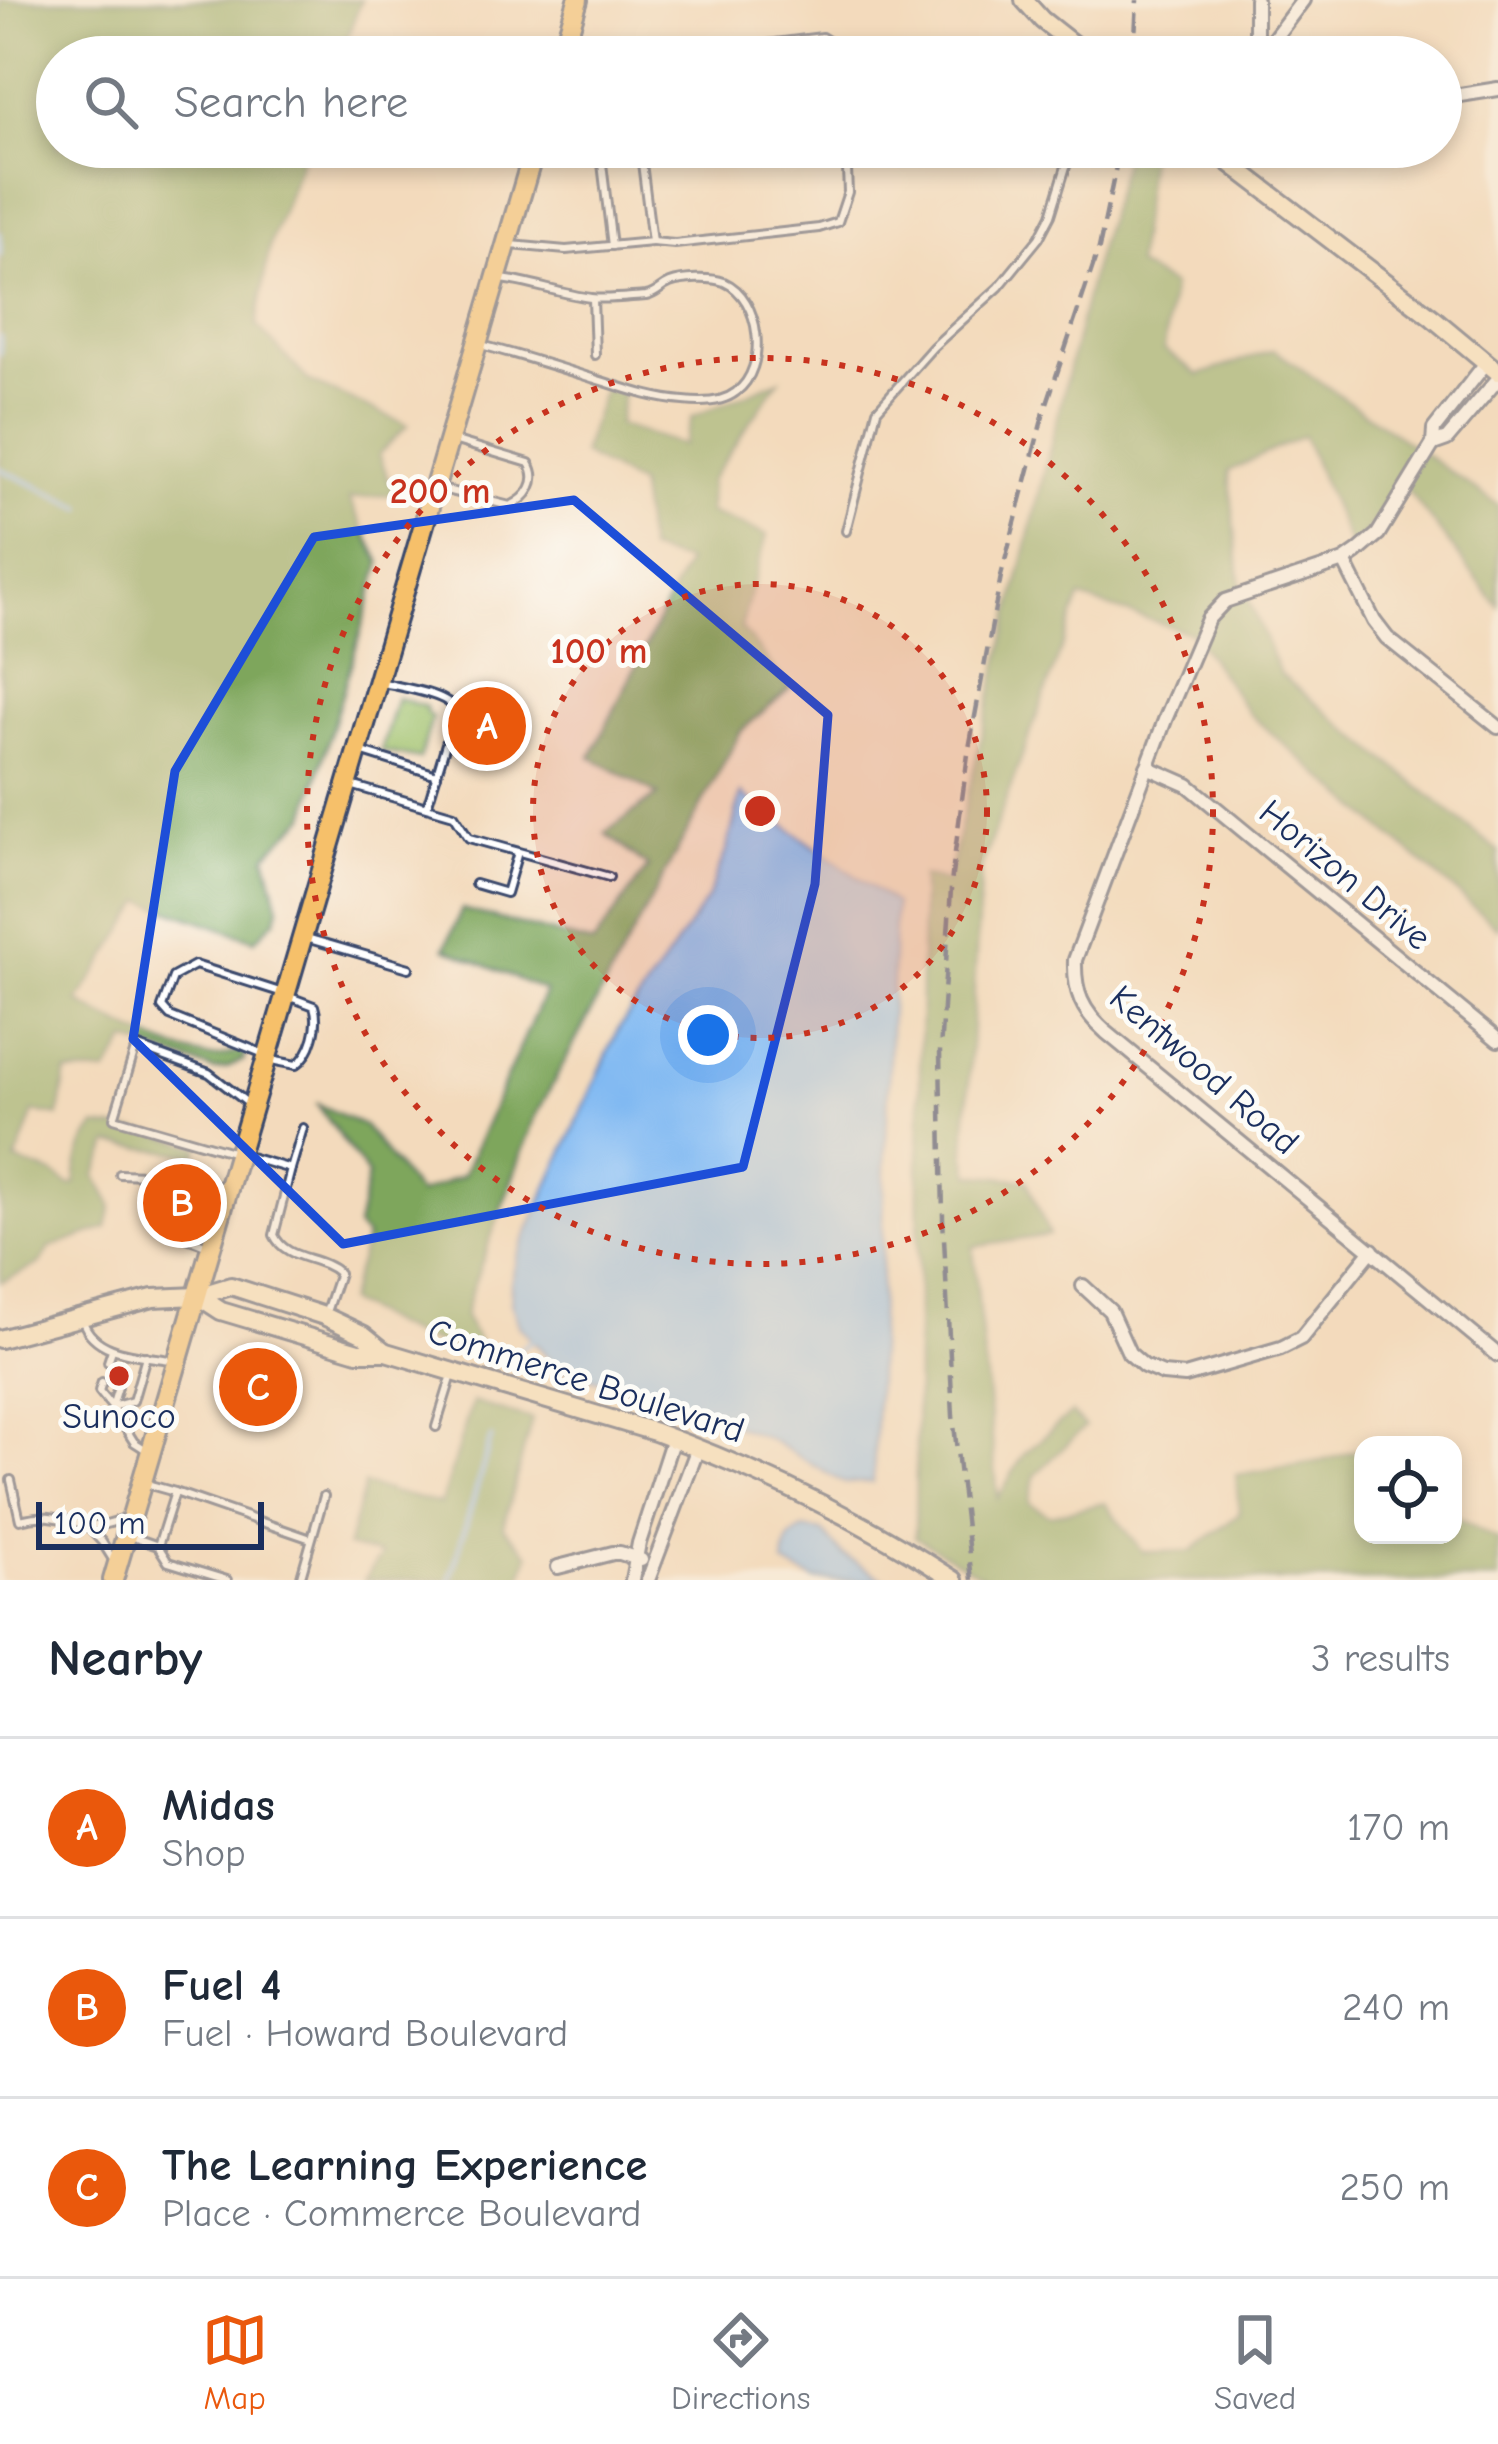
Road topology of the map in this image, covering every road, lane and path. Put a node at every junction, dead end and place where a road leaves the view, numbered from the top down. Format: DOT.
graph roads {
  1 [pos="578,0"];
  2 [pos="1024,0"];
  3 [pos="1256,0"];
  4 [pos="1303,0"];
  5 [pos="567,36"];
  6 [pos="1062,36"];
  7 [pos="1256,36"];
  8 [pos="1275,36"];
  9 [pos="1498,88"];
  10 [pos="1462,94"];
  11 [pos="529,168"];
  12 [pos="603,168"];
  13 [pos="643,168"];
  14 [pos="847,168"];
  15 [pos="1066,168"];
  16 [pos="1236,168"];
  17 [pos="652,242"];
  18 [pos="507,244"];
  19 [pos="612,246"];
  20 [pos="497,278"];
  21 [pos="593,298"];
  22 [pos="478,344"];
  23 [pos="595,356"];
  24 [pos="1494,371"];
  25 [pos="449,439"];
  26 [pos="435,488"];
  27 [pos="846,531"];
  28 [pos="1344,561"];
  29 [pos="378,682"];
  30 [pos="1498,728"];
  31 [pos="358,751"];
  32 [pos="1147,766"];
  33 [pos="437,775"];
  34 [pos="348,784"];
  35 [pos="428,807"];
  36 [pos="518,852"];
  37 [pos="609,877"];
  38 [pos="475,884"];
  39 [pos="303,937"];
  40 [pos="410,968"];
  41 [pos="286,995"];
  42 [pos="1498,1040"];
  43 [pos="268,1058"];
  44 [pos="253,1108"];
  45 [pos="303,1128"];
  46 [pos="240,1154"];
  47 [pos="291,1169"];
  48 [pos="120,1174"];
  49 [pos="158,1175"];
  50 [pos="230,1187"];
  51 [pos="212,1247"];
  52 [pos="1372,1250"];
  53 [pos="1083,1286"];
  54 [pos="198,1296"];
  55 [pos="325,1316"];
  56 [pos="82,1318"];
  57 [pos="0,1339"];
  58 [pos="112,1349"];
  59 [pos="128,1352"];
  60 [pos="386,1352"];
  61 [pos="146,1355"];
  62 [pos="1498,1355"];
  63 [pos="108,1362"];
  64 [pos="178,1362"];
  65 [pos="124,1366"];
  66 [pos="453,1372"];
  67 [pos="102,1382"];
  68 [pos="118,1387"];
  69 [pos="112,1408"];
  70 [pos="436,1427"];
  71 [pos="673,1438"];
  72 [pos="698,1448"];
  73 [pos="151,1453"];
  74 [pos="11,1480"];
  75 [pos="142,1483"];
  76 [pos="175,1492"];
  77 [pos="324,1496"];
  78 [pos="133,1515"];
  79 [pos="84,1524"];
  80 [pos="127,1535"];
  81 [pos="311,1539"];
  82 [pos="158,1546"];
  83 [pos="635,1558"];
  84 [pos="652,1565"];
  85 [pos="558,1567"];
  86 [pos="115,1573"];
  87 [pos="227,1580"];
  88 [pos="299,1580"];
  89 [pos="632,1580"];
  90 [pos="649,1580"];
  91 [pos="954,1580"];
  1 -- 5 [label="main road"];
  2 -- 6 [label="main road"];
  3 -- 7 [label="street"];
  4 -- 8 [label="street"];
  9 -- 10 [label="street"];
  11 -- 18 [label="main road"];
  12 -- 19 [label="lane"];
  13 -- 17 [label="lane"];
  14 -- 17 [label="lane"];
  15 -- 27 [label="lane"];
  16 -- 24 [label="main road"];
  17 -- 19 [label="lane"];
  18 -- 19 [label="lane"];
  18 -- 20 [label="main road"];
  20 -- 21 [label="lane"];
  20 -- 22 [label="main road"];
  21 -- 22 [label="lane"];
  21 -- 23 [label="lane"];
  22 -- 25 [label="main road"];
  24 -- 28 [label="street, Kentwood Road"];
  25 -- 26 [label="main road"];
  25 -- 26 [label="lane"];
  26 -- 29 [label="main road"];
  28 -- 30 [label="street"];
  28 -- 32 [label="street, Kentwood Road"];
  29 -- 31 [label="main road"];
  29 -- 33 [label="lane"];
  31 -- 33 [label="lane"];
  31 -- 34 [label="main road"];
  32 -- 42 [label="street, Horizon Drive"];
  32 -- 52 [label="street, Kentwood Road"];
  33 -- 35 [label="lane"];
  34 -- 35 [label="lane"];
  34 -- 39 [label="main road"];
  35 -- 36 [label="lane"];
  36 -- 37 [label="lane"];
  36 -- 38 [label="lane"];
  39 -- 40 [label="lane"];
  39 -- 41 [label="main road"];
  41 -- 43 [label="main road"];
  41 -- 43 [label="lane"];
  41 -- 43 [label="lane"];
  43 -- 44 [label="main road"];
  44 -- 46 [label="main road"];
  44 -- 46 [label="lane"];
  45 -- 47 [label="lane"];
  46 -- 47 [label="lane"];
  46 -- 50 [label="main road"];
  47 -- 55 [label="lane"];
  48 -- 49 [label="lane"];
  49 -- 50 [label="lane"];
  49 -- 51 [label="lane"];
  50 -- 51 [label="main road"];
  51 -- 54 [label="main road"];
  52 -- 53 [label="street"];
  52 -- 62 [label="street, Kentwood Road"];
  54 -- 55 [label="main road, Commerce Boulevard"];
  54 -- 56 [label="main road"];
  54 -- 60 [label="main road, Commerce Boulevard"];
  54 -- 64 [label="main road"];
  55 -- 60 [label="main road, Commerce Boulevard"];
  56 -- 57 [label="main road"];
  56 -- 58 [label="lane"];
  58 -- 59 [label="lane"];
  58 -- 63 [label="lane"];
  59 -- 61 [label="lane"];
  59 -- 65 [label="lane"];
  60 -- 66 [label="main road, Commerce Boulevard"];
  61 -- 64 [label="lane"];
  61 -- 69 [label="lane"];
  64 -- 73 [label="main road"];
  66 -- 70 [label="lane"];
  66 -- 71 [label="main road, Commerce Boulevard"];
  67 -- 69 [label="lane"];
  68 -- 69 [label="lane"];
  69 -- 73 [label="lane"];
  71 -- 72 [label="main road, Commerce Boulevard"];
  71 -- 83 [label="street"];
  72 -- 84 [label="street"];
  72 -- 91 [label="main road, Commerce Boulevard"];
  73 -- 75 [label="main road"];
  74 -- 79 [label="lane"];
  75 -- 76 [label="lane"];
  75 -- 78 [label="main road"];
  76 -- 81 [label="lane"];
  76 -- 82 [label="lane"];
  77 -- 81 [label="lane"];
  78 -- 79 [label="lane"];
  78 -- 80 [label="main road"];
  79 -- 86 [label="lane"];
  80 -- 82 [label="lane"];
  80 -- 86 [label="main road"];
  81 -- 88 [label="lane"];
  82 -- 87 [label="lane"];
  83 -- 84 [label="street"];
  83 -- 85 [label="street"];
  83 -- 89 [label="street"];
  84 -- 90 [label="street"];
}
